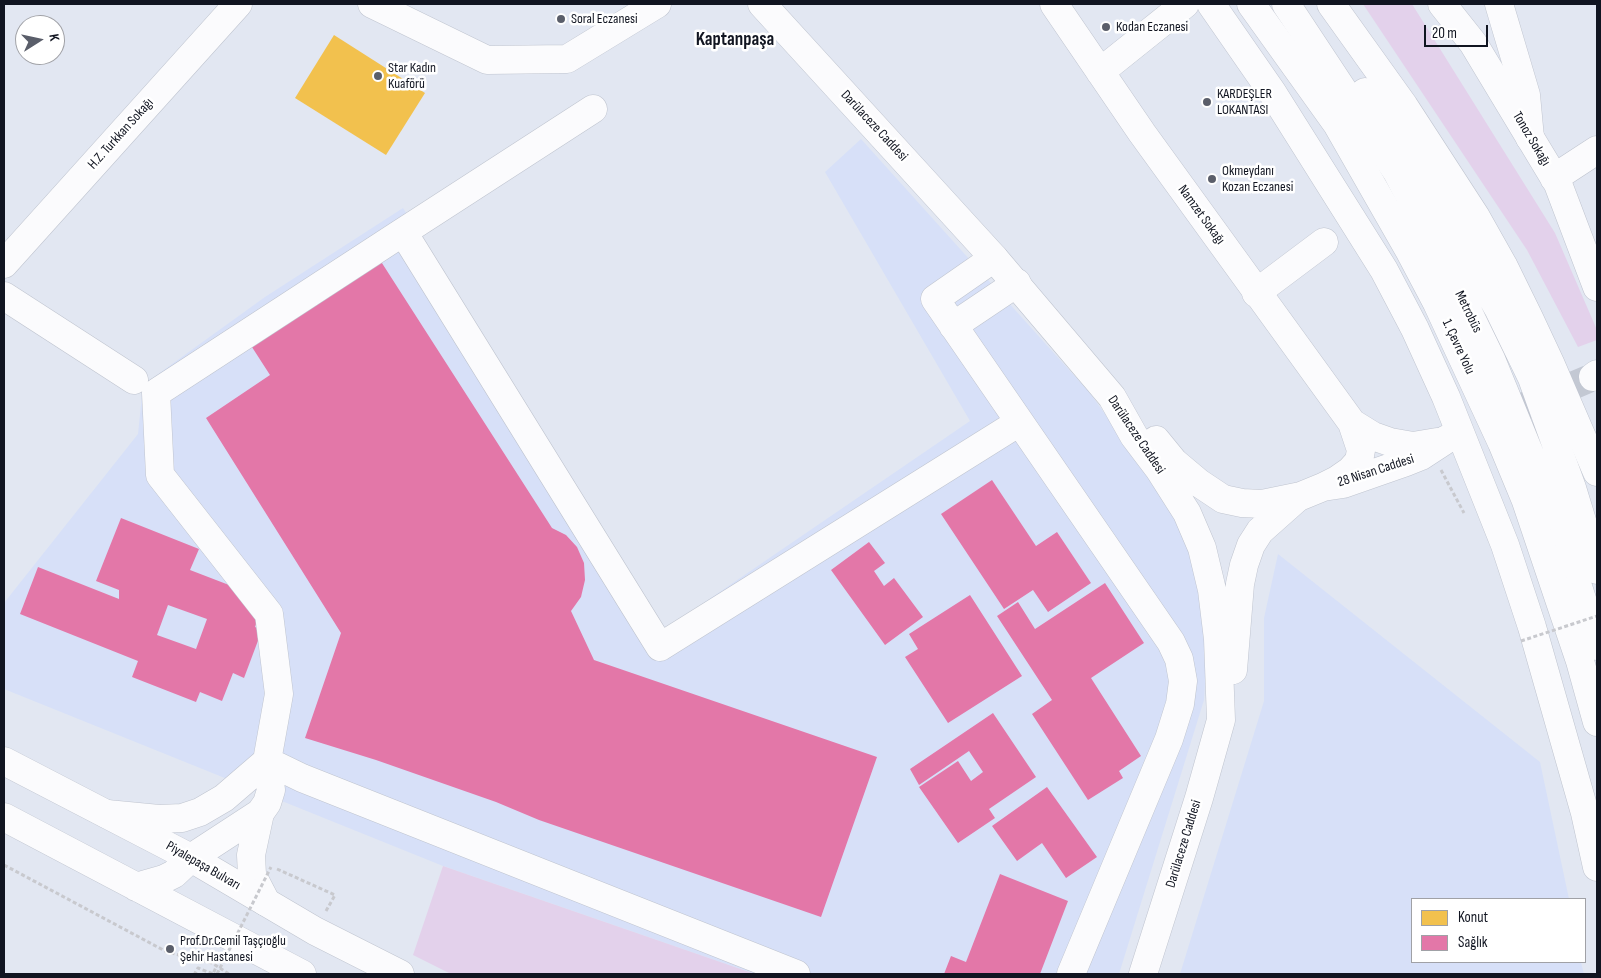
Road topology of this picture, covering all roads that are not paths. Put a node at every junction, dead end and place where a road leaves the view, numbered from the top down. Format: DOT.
graph roads {
  1 [pos="238,4"];
  2 [pos="372,4"];
  3 [pos="657,4"];
  4 [pos="762,4"];
  5 [pos="1054,4"];
  6 [pos="1185,4"];
  7 [pos="1211,4"];
  8 [pos="1252,4"];
  9 [pos="1286,4"];
  10 [pos="1301,4"];
  11 [pos="1330,4"];
  12 [pos="1442,4"];
  13 [pos="1498,4"];
  14 [pos="1100,72"];
  15 [pos="593,108"];
  16 [pos="1530,138"];
  17 [pos="1597,150"];
  18 [pos="1597,168"];
  19 [pos="1558,186"];
  20 [pos="403,232"];
  21 [pos="1324,242"];
  22 [pos="994,258"];
  23 [pos="4,264"];
  24 [pos="1017,283"];
  25 [pos="1597,287"];
  26 [pos="1256,293"];
  27 [pos="4,296"];
  28 [pos="952,326"];
  29 [pos="134,380"];
  30 [pos="1112,397"];
  31 [pos="1018,423"];
  32 [pos="1352,423"];
  33 [pos="1448,439"];
  34 [pos="1597,472"];
  35 [pos="1312,491"];
  36 [pos="1597,570"];
  37 [pos="1597,646"];
  38 [pos="1221,720"];
  39 [pos="1597,722"];
  40 [pos="4,761"];
  41 [pos="267,761"];
  42 [pos="260,813"];
  43 [pos="107,814"];
  44 [pos="4,817"];
  45 [pos="191,858"];
  46 [pos="1597,867"];
  47 [pos="136,887"];
  48 [pos="266,902"];
  49 [pos="302,974"];
  50 [pos="400,974"];
  51 [pos="796,974"];
  52 [pos="1071,974"];
  53 [pos="1143,974"];
  1 -- 23 [label="main road, H.Z. Turkkan Sokağı"];
  2 -- 3 [label="main road"];
  4 -- 22 [label="main road, Darülaceze Caddesi"];
  5 -- 14 [label="main road, Namzet Sokağı"];
  6 -- 14 [label="main road"];
  7 -- 46 [label="main road"];
  8 -- 39 [label="main road, 1. Çevre Yolu"];
  9 -- 37 [label="main road, Metrobüs"];
  10 -- 36 [label="main road, Metrobüs"];
  11 -- 34 [label="main road"];
  12 -- 16 [label="main road, Tonoz Sokağı"];
  13 -- 16 [label="main road"];
  14 -- 26 [label="main road, Namzet Sokağı"];
  15 -- 20 [label="main road"];
  16 -- 19 [label="main road, Tonoz Sokağı"];
  17 -- 19 [label="main road"];
  18 -- 19 [label="main road"];
  19 -- 25 [label="main road, Tonoz Sokağı"];
  20 -- 31 [label="main road"];
  20 -- 41 [label="main road"];
  21 -- 26 [label="main road"];
  22 -- 24 [label="main road, Darülaceze Caddesi"];
  22 -- 28 [label="main road"];
  24 -- 28 [label="main road"];
  24 -- 30 [label="main road, Darülaceze Caddesi"];
  26 -- 32 [label="main road, Namzet Sokağı"];
  27 -- 29 [label="main road"];
  28 -- 31 [label="main road"];
  30 -- 35 [label="main road, 28 Nisan Caddesi"];
  30 -- 38 [label="main road, Darülaceze Caddesi"];
  31 -- 52 [label="main road"];
  32 -- 33 [label="main road, Namzet Sokağı"];
  32 -- 35 [label="main road, Namzet Sokağı"];
  33 -- 35 [label="main road, 28 Nisan Caddesi"];
  35 -- 38 [label="main road"];
  38 -- 53 [label="main road, Darülaceze Caddesi"];
  40 -- 43 [label="main road, Piyalepaşa Bulvarı"];
  41 -- 42 [label="main road"];
  41 -- 43 [label="main road"];
  41 -- 51 [label="main road"];
  42 -- 45 [label="main road"];
  42 -- 48 [label="main road"];
  43 -- 45 [label="main road, Piyalepaşa Bulvarı"];
  44 -- 47 [label="main road"];
  45 -- 47 [label="main road"];
  45 -- 48 [label="main road, Piyalepaşa Bulvarı"];
  47 -- 49 [label="main road"];
  48 -- 50 [label="main road, Piyalepaşa Bulvarı"];
}
